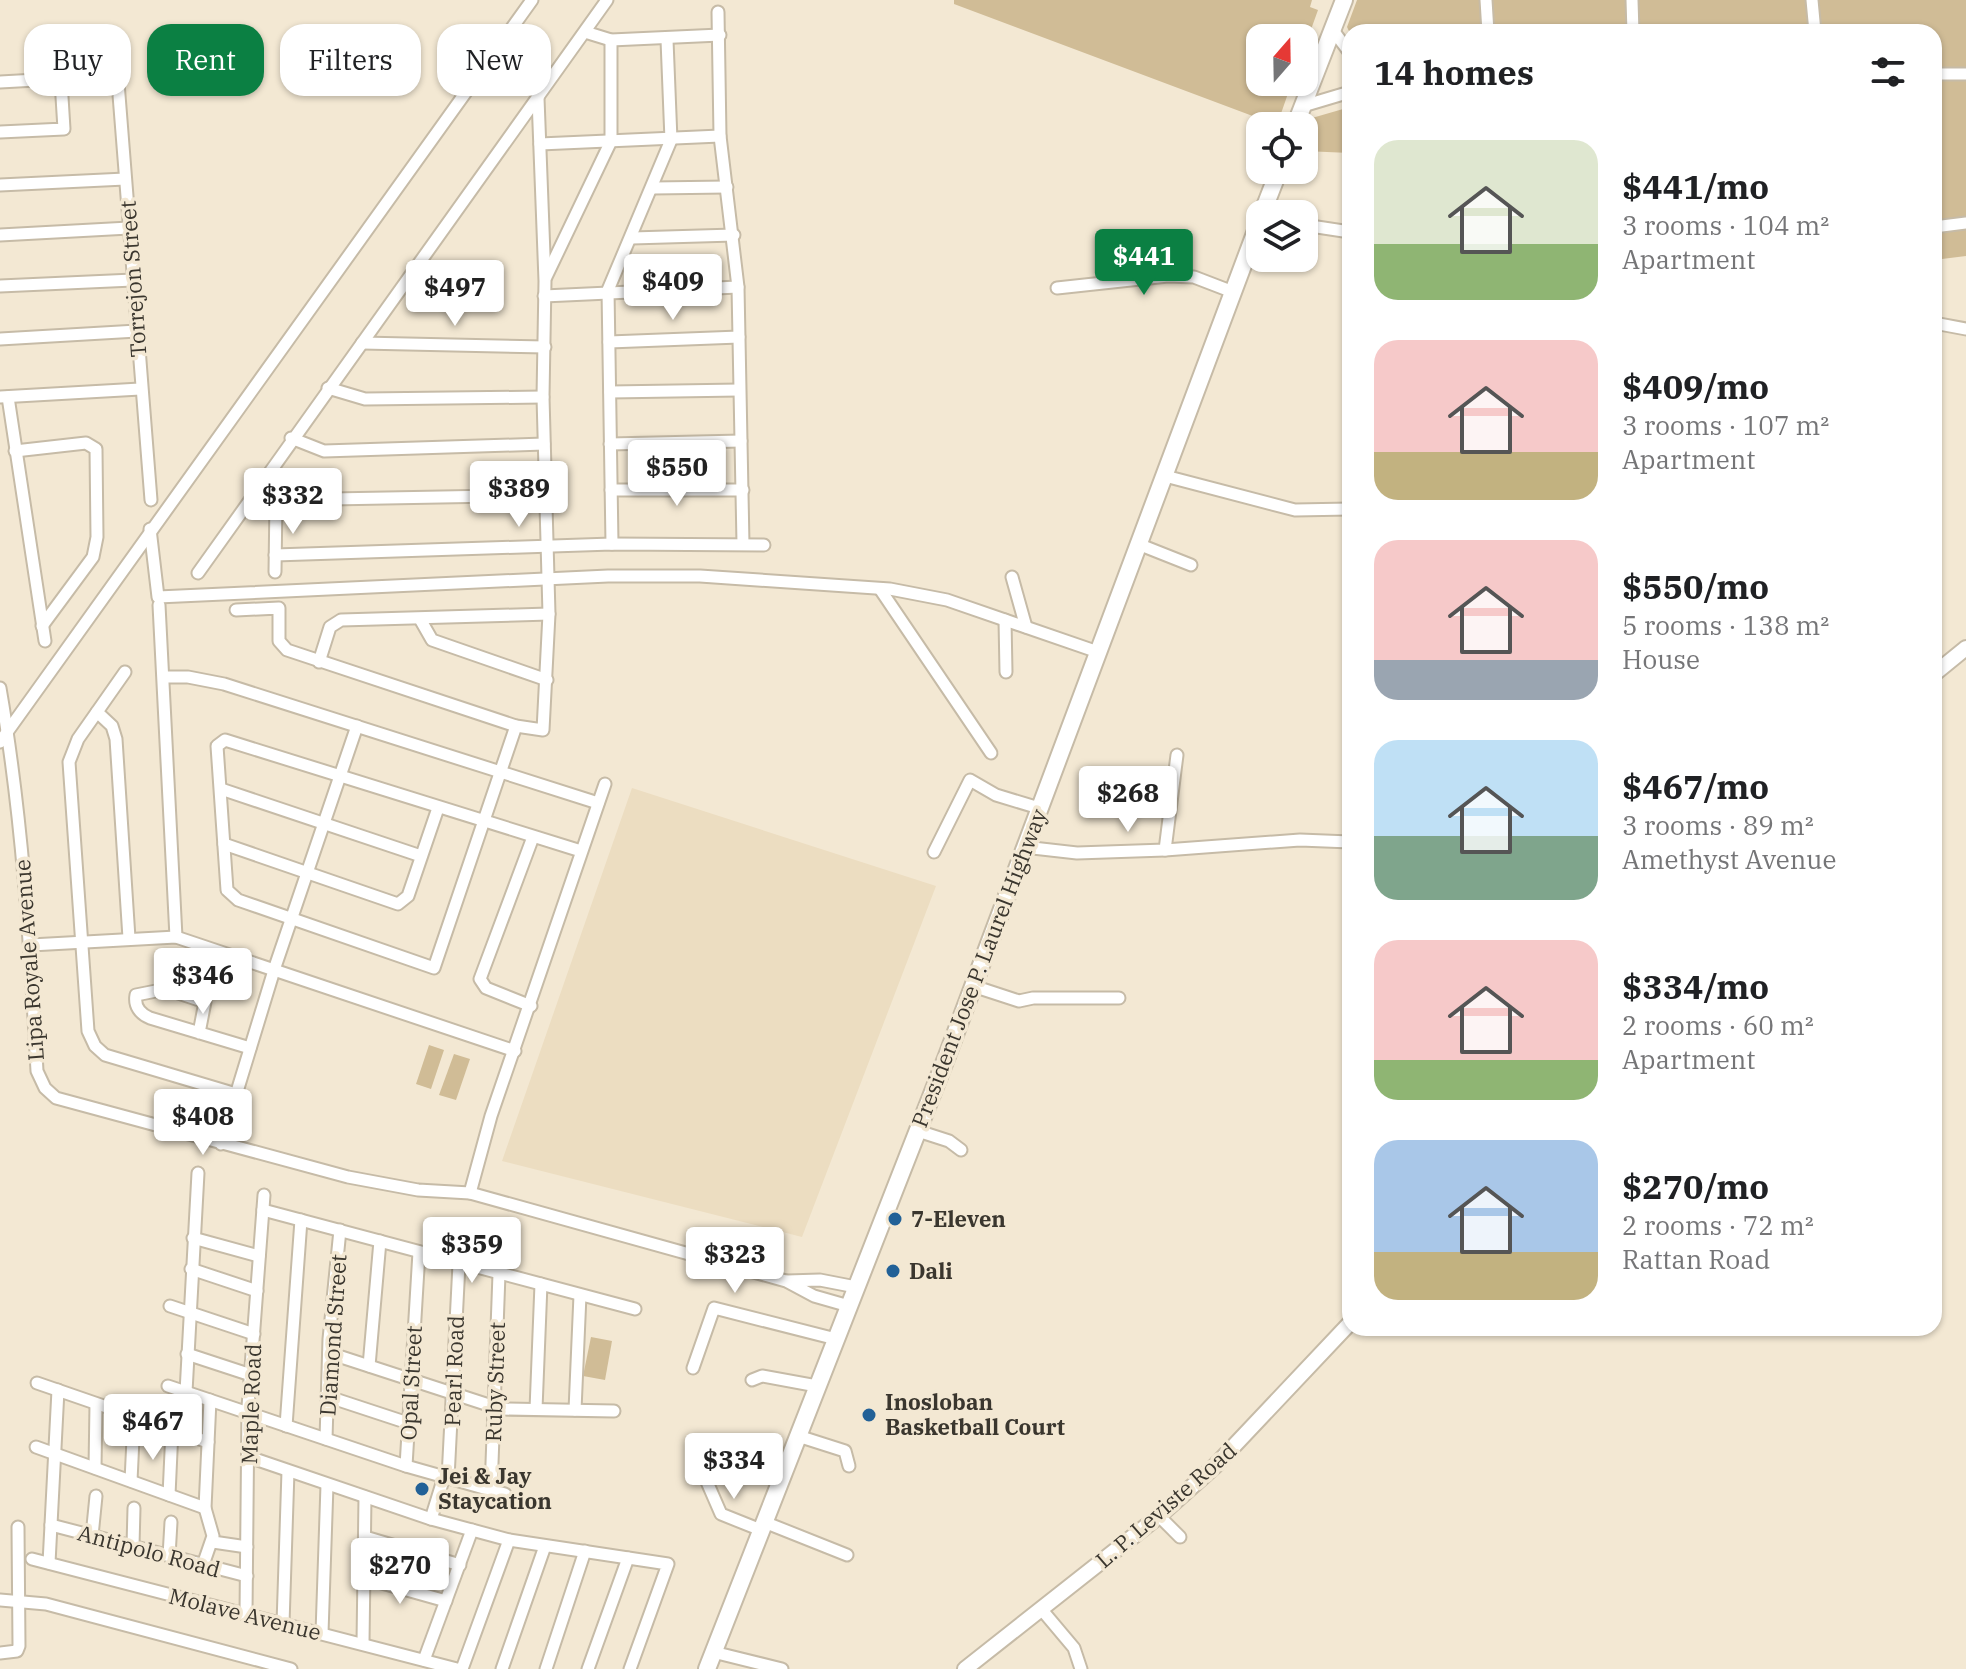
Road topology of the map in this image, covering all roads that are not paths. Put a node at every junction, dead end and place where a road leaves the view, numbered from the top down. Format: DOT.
graph roads {
  1 [pos="532,0"];
  2 [pos="607,0"];
  3 [pos="1344,0"];
  4 [pos="1486,0"];
  5 [pos="1632,0"];
  6 [pos="1812,0"];
  7 [pos="718,12"];
  8 [pos="1488,24"];
  9 [pos="1633,24"];
  10 [pos="1814,24"];
  11 [pos="1332,29"];
  12 [pos="585,32"];
  13 [pos="720,35"];
  14 [pos="611,40"];
  15 [pos="667,40"];
  16 [pos="1342,42"];
  17 [pos="1942,74"];
  18 [pos="1966,74"];
  19 [pos="0,82"];
  20 [pos="1342,94"];
  21 [pos="119,96"];
  22 [pos="538,98"];
  23 [pos="1303,106"];
  24 [pos="1301,112"];
  25 [pos="0,132"];
  26 [pos="720,136"];
  27 [pos="671,140"];
  28 [pos="611,141"];
  29 [pos="540,144"];
  30 [pos="125,179"];
  31 [pos="0,185"];
  32 [pos="727,187"];
  33 [pos="653,188"];
  34 [pos="1966,223"];
  35 [pos="1942,226"];
  36 [pos="1318,227"];
  37 [pos="129,228"];
  38 [pos="1342,231"];
  39 [pos="0,235"];
  40 [pos="734,235"];
  41 [pos="632,238"];
  42 [pos="1246,257"];
  43 [pos="133,280"];
  44 [pos="545,281"];
  45 [pos="0,286"];
  46 [pos="738,287"];
  47 [pos="1057,288"];
  48 [pos="608,290"];
  49 [pos="1233,292"];
  50 [pos="544,296"];
  51 [pos="1942,324"];
  52 [pos="1966,329"];
  53 [pos="137,331"];
  54 [pos="739,337"];
  55 [pos="0,339"];
  56 [pos="609,342"];
  57 [pos="362,343"];
  58 [pos="545,347"];
  59 [pos="328,388"];
  60 [pos="140,389"];
  61 [pos="739,390"];
  62 [pos="610,392"];
  63 [pos="4,397"];
  64 [pos="543,397"];
  65 [pos="291,438"];
  66 [pos="741,441"];
  67 [pos="544,444"];
  68 [pos="610,444"];
  69 [pos="15,451"];
  70 [pos="1165,476"];
  71 [pos="611,490"];
  72 [pos="743,490"];
  73 [pos="255,493"];
  74 [pos="546,495"];
  75 [pos="151,500"];
  76 [pos="276,500"];
  77 [pos="1342,509"];
  78 [pos="150,529"];
  79 [pos="612,544"];
  80 [pos="743,544"];
  81 [pos="1138,544"];
  82 [pos="764,545"];
  83 [pos="548,546"];
  84 [pos="275,555"];
  85 [pos="1191,565"];
  86 [pos="275,572"];
  87 [pos="198,573"];
  88 [pos="1012,577"];
  89 [pos="549,581"];
  90 [pos="880,589"];
  91 [pos="158,601"];
  92 [pos="236,610"];
  93 [pos="549,614"];
  94 [pos="420,619"];
  95 [pos="1005,620"];
  96 [pos="42,626"];
  97 [pos="1026,627"];
  98 [pos="45,641"];
  99 [pos="1966,648"];
  100 [pos="1098,652"];
  101 [pos="319,662"];
  102 [pos="1942,668"];
  103 [pos="125,672"];
  104 [pos="1006,672"];
  105 [pos="165,677"];
  106 [pos="547,680"];
  107 [pos="0,688"];
  108 [pos="97,712"];
  109 [pos="357,726"];
  110 [pos="516,726"];
  111 [pos="8,731"];
  112 [pos="0,742"];
  113 [pos="991,753"];
  114 [pos="1177,755"];
  115 [pos="502,772"];
  116 [pos="341,777"];
  117 [pos="605,784"];
  118 [pos="221,789"];
  119 [pos="598,803"];
  120 [pos="438,808"];
  121 [pos="1039,808"];
  122 [pos="326,823"];
  123 [pos="486,823"];
  124 [pos="533,837"];
  125 [pos="1342,842"];
  126 [pos="224,844"];
  127 [pos="1024,847"];
  128 [pos="1165,850"];
  129 [pos="581,851"];
  130 [pos="934,852"];
  131 [pos="421,856"];
  132 [pos="309,873"];
  133 [pos="292,920"];
  134 [pos="176,937"];
  135 [pos="129,938"];
  136 [pos="80,942"];
  137 [pos="31,945"];
  138 [pos="275,967"];
  139 [pos="973,986"];
  140 [pos="1119,998"];
  141 [pos="531,1006"];
  142 [pos="199,1033"];
  143 [pos="250,1048"];
  144 [pos="515,1051"];
  145 [pos="236,1094"];
  146 [pos="918,1131"];
  147 [pos="221,1144"];
  148 [pos="961,1150"];
  149 [pos="198,1173"];
  150 [pos="470,1193"];
  151 [pos="264,1195"];
  152 [pos="263,1210"];
  153 [pos="301,1220"];
  154 [pos="340,1230"];
  155 [pos="193,1238"];
  156 [pos="380,1241"];
  157 [pos="419,1252"];
  158 [pos="259,1256"];
  159 [pos="459,1264"];
  160 [pos="191,1269"];
  161 [pos="499,1274"];
  162 [pos="786,1281"];
  163 [pos="541,1284"];
  164 [pos="856,1287"];
  165 [pos="257,1291"];
  166 [pos="580,1295"];
  167 [pos="170,1306"];
  168 [pos="849,1306"];
  169 [pos="635,1309"];
  170 [pos="189,1312"];
  171 [pos="1342,1332"];
  172 [pos="254,1334"];
  173 [pos="836,1339"];
  174 [pos="329,1353"];
  175 [pos="187,1354"];
  176 [pos="369,1366"];
  177 [pos="693,1368"];
  178 [pos="251,1375"];
  179 [pos="409,1380"];
  180 [pos="752,1380"];
  181 [pos="37,1383"];
  182 [pos="168,1386"];
  183 [pos="817,1386"];
  184 [pos="58,1390"];
  185 [pos="186,1392"];
  186 [pos="452,1394"];
  187 [pos="326,1396"];
  188 [pos="210,1400"];
  189 [pos="96,1404"];
  190 [pos="493,1407"];
  191 [pos="536,1409"];
  192 [pos="575,1410"];
  193 [pos="614,1411"];
  194 [pos="250,1414"];
  195 [pos="134,1417"];
  196 [pos="408,1423"];
  197 [pos="286,1426"];
  198 [pos="172,1430"];
  199 [pos="798,1436"];
  200 [pos="326,1439"];
  201 [pos="208,1442"];
  202 [pos="36,1447"];
  203 [pos="54,1454"];
  204 [pos="249,1457"];
  205 [pos="406,1466"];
  206 [pos="849,1466"];
  207 [pos="95,1468"];
  208 [pos="288,1471"];
  209 [pos="704,1475"];
  210 [pos="446,1478"];
  211 [pos="131,1481"];
  212 [pos="327,1485"];
  213 [pos="491,1490"];
  214 [pos="505,1494"];
  215 [pos="169,1495"];
  216 [pos="96,1496"];
  217 [pos="365,1497"];
  218 [pos="134,1508"];
  219 [pos="205,1508"];
  220 [pos="1159,1516"];
  221 [pos="431,1519"];
  222 [pos="171,1522"];
  223 [pos="51,1525"];
  224 [pos="762,1526"];
  225 [pos="18,1527"];
  226 [pos="472,1530"];
  227 [pos="92,1536"];
  228 [pos="365,1537"];
  229 [pos="1180,1537"];
  230 [pos="509,1540"];
  231 [pos="213,1542"];
  232 [pos="133,1546"];
  233 [pos="545,1546"];
  234 [pos="247,1547"];
  235 [pos="585,1551"];
  236 [pos="847,1555"];
  237 [pos="169,1556"];
  238 [pos="628,1558"];
  239 [pos="32,1559"];
  240 [pos="49,1563"];
  241 [pos="203,1565"];
  242 [pos="460,1565"];
  243 [pos="247,1576"];
  244 [pos="364,1578"];
  245 [pos="0,1600"];
  246 [pos="19,1600"];
  247 [pos="446,1601"];
  248 [pos="1042,1610"];
  249 [pos="246,1614"];
  250 [pos="283,1624"];
  251 [pos="322,1633"];
  252 [pos="363,1643"];
  253 [pos="713,1652"];
  254 [pos="0,1653"];
  255 [pos="424,1660"];
  256 [pos="291,1669"];
  257 [pos="460,1669"];
  258 [pos="502,1669"];
  259 [pos="546,1669"];
  260 [pos="588,1669"];
  261 [pos="630,1669"];
  262 [pos="707,1669"];
  263 [pos="782,1669"];
  264 [pos="965,1669"];
  265 [pos="1081,1669"];
  1 -- 78 [label="street"];
  2 -- 12 [label="street"];
  3 -- 11 [label="highway"];
  4 -- 8 [label="street"];
  5 -- 9 [label="street"];
  6 -- 10 [label="street"];
  7 -- 13 [label="street"];
  11 -- 16 [label="street"];
  11 -- 23 [label="highway"];
  12 -- 14 [label="street"];
  12 -- 22 [label="street"];
  13 -- 15 [label="street"];
  13 -- 26 [label="street"];
  14 -- 15 [label="street"];
  14 -- 28 [label="street"];
  15 -- 27 [label="street"];
  17 -- 18 [label="street"];
  19 -- 25 [label="street"];
  20 -- 23 [label="street"];
  21 -- 30 [label="street, Torrejon Street"];
  22 -- 29 [label="street"];
  22 -- 57 [label="street"];
  23 -- 24 [label="highway"];
  26 -- 27 [label="street"];
  26 -- 32 [label="street"];
  27 -- 28 [label="street"];
  27 -- 33 [label="street"];
  28 -- 29 [label="street"];
  28 -- 44 [label="street"];
  29 -- 44 [label="street"];
  30 -- 31 [label="street"];
  30 -- 37 [label="street, Torrejon Street"];
  32 -- 33 [label="street"];
  32 -- 40 [label="street"];
  33 -- 41 [label="street"];
  34 -- 35 [label="street"];
  36 -- 38 [label="street"];
  37 -- 39 [label="street"];
  37 -- 43 [label="street, Torrejon Street"];
  40 -- 41 [label="street"];
  40 -- 46 [label="street"];
  41 -- 48 [label="street"];
  42 -- 49 [label="highway, President Jose P. Laurel Highway"];
  43 -- 45 [label="street"];
  43 -- 53 [label="street, Torrejon Street"];
  44 -- 50 [label="street"];
  46 -- 48 [label="street"];
  46 -- 54 [label="street"];
  47 -- 49 [label="street"];
  48 -- 50 [label="street"];
  48 -- 56 [label="street"];
  49 -- 70 [label="highway, President Jose P. Laurel Highway"];
  50 -- 58 [label="street"];
  51 -- 52 [label="street"];
  53 -- 55 [label="street"];
  53 -- 60 [label="street, Torrejon Street"];
  54 -- 56 [label="street"];
  54 -- 61 [label="street"];
  56 -- 62 [label="street"];
  57 -- 58 [label="street"];
  57 -- 59 [label="street"];
  58 -- 64 [label="street"];
  59 -- 64 [label="street"];
  59 -- 65 [label="street"];
  60 -- 63 [label="street"];
  60 -- 75 [label="street, Torrejon Street"];
  61 -- 62 [label="street"];
  61 -- 66 [label="street"];
  62 -- 68 [label="street"];
  63 -- 69 [label="street"];
  64 -- 67 [label="street"];
  65 -- 67 [label="street"];
  65 -- 73 [label="street"];
  66 -- 68 [label="street"];
  66 -- 72 [label="street"];
  67 -- 74 [label="street"];
  68 -- 71 [label="street"];
  69 -- 96 [label="street"];
  69 -- 96 [label="street"];
  70 -- 77 [label="street"];
  70 -- 81 [label="highway, President Jose P. Laurel Highway"];
  71 -- 72 [label="street"];
  71 -- 79 [label="street"];
  72 -- 80 [label="street"];
  73 -- 76 [label="street"];
  73 -- 87 [label="street"];
  74 -- 76 [label="street"];
  74 -- 83 [label="street"];
  76 -- 84 [label="street"];
  78 -- 91 [label="street"];
  78 -- 111 [label="street"];
  79 -- 80 [label="street"];
  79 -- 83 [label="street"];
  80 -- 82 [label="street"];
  81 -- 85 [label="street"];
  81 -- 100 [label="highway, President Jose P. Laurel Highway"];
  83 -- 84 [label="street"];
  83 -- 89 [label="street"];
  84 -- 86 [label="street"];
  88 -- 97 [label="street"];
  89 -- 90 [label="street"];
  89 -- 91 [label="street"];
  89 -- 93 [label="street"];
  90 -- 95 [label="street"];
  90 -- 113 [label="street"];
  91 -- 105 [label="street"];
  92 -- 101 [label="street"];
  93 -- 94 [label="street"];
  93 -- 106 [label="street"];
  94 -- 101 [label="street"];
  94 -- 106 [label="street"];
  95 -- 97 [label="street"];
  95 -- 104 [label="street"];
  96 -- 98 [label="street"];
  97 -- 100 [label="street"];
  99 -- 102 [label="main road"];
  100 -- 121 [label="highway, President Jose P. Laurel Highway"];
  101 -- 110 [label="street"];
  103 -- 108 [label="street"];
  105 -- 109 [label="street"];
  105 -- 134 [label="street"];
  106 -- 110 [label="street"];
  107 -- 111 [label="street, Lipa Royale Avenue"];
  108 -- 135 [label="street"];
  108 -- 136 [label="street"];
  109 -- 115 [label="street"];
  109 -- 116 [label="street"];
  110 -- 115 [label="street"];
  111 -- 112 [label="street"];
  111 -- 137 [label="street, Lipa Royale Avenue"];
  114 -- 128 [label="street"];
  115 -- 119 [label="street"];
  115 -- 123 [label="street"];
  116 -- 118 [label="street"];
  116 -- 120 [label="street"];
  116 -- 122 [label="street"];
  117 -- 119 [label="street"];
  118 -- 122 [label="street"];
  118 -- 126 [label="street"];
  119 -- 129 [label="street"];
  120 -- 123 [label="street"];
  120 -- 131 [label="street"];
  121 -- 127 [label="highway, President Jose P. Laurel Highway"];
  121 -- 130 [label="street"];
  122 -- 131 [label="street"];
  122 -- 132 [label="street"];
  123 -- 124 [label="street"];
  123 -- 133 [label="street"];
  124 -- 129 [label="street"];
  124 -- 141 [label="street"];
  125 -- 128 [label="street"];
  126 -- 132 [label="street"];
  126 -- 133 [label="street"];
  127 -- 128 [label="street"];
  127 -- 139 [label="highway, President Jose P. Laurel Highway"];
  129 -- 141 [label="street"];
  131 -- 132 [label="street"];
  132 -- 133 [label="street"];
  133 -- 138 [label="street"];
  134 -- 135 [label="street"];
  134 -- 138 [label="street"];
  135 -- 136 [label="street"];
  136 -- 137 [label="street"];
  136 -- 145 [label="street"];
  137 -- 147 [label="street, Lipa Royale Avenue"];
  138 -- 143 [label="street"];
  138 -- 144 [label="street"];
  139 -- 140 [label="street"];
  139 -- 146 [label="highway, President Jose P. Laurel Highway"];
  141 -- 144 [label="street"];
  142 -- 142 [label="street"];
  142 -- 143 [label="street"];
  143 -- 145 [label="street"];
  144 -- 150 [label="street"];
  145 -- 147 [label="street"];
  146 -- 148 [label="street"];
  146 -- 164 [label="highway, President Jose P. Laurel Highway"];
  147 -- 150 [label="street, Lipa Royale Avenue"];
  149 -- 155 [label="street"];
  150 -- 162 [label="street, Lipa Royale Avenue"];
  151 -- 152 [label="street, Maple Road"];
  152 -- 153 [label="street"];
  152 -- 158 [label="street, Maple Road"];
  153 -- 154 [label="street"];
  153 -- 197 [label="street"];
  154 -- 156 [label="street"];
  154 -- 174 [label="street, Diamond Street"];
  155 -- 158 [label="street"];
  155 -- 160 [label="street"];
  156 -- 157 [label="street"];
  156 -- 176 [label="street"];
  157 -- 159 [label="street"];
  157 -- 179 [label="street, Opal Street"];
  158 -- 165 [label="street, Maple Road"];
  159 -- 161 [label="street"];
  159 -- 186 [label="street, Pearl Road"];
  160 -- 165 [label="street"];
  160 -- 170 [label="street"];
  161 -- 163 [label="street"];
  161 -- 190 [label="street, Ruby Street"];
  162 -- 164 [label="street, Lipa Royale Avenue"];
  162 -- 168 [label="street, Lipa Royale Avenue"];
  163 -- 166 [label="street"];
  163 -- 191 [label="street"];
  164 -- 168 [label="highway, President Jose P. Laurel Highway"];
  165 -- 172 [label="street, Maple Road"];
  166 -- 169 [label="street"];
  166 -- 192 [label="street"];
  167 -- 170 [label="street"];
  168 -- 173 [label="highway, President Jose P. Laurel Highway"];
  170 -- 172 [label="street"];
  170 -- 175 [label="street"];
  171 -- 220 [label="main road, L. P. Leviste Road"];
  172 -- 178 [label="street, Maple Road"];
  173 -- 177 [label="street"];
  173 -- 183 [label="highway, President Jose P. Laurel Highway"];
  174 -- 176 [label="street"];
  174 -- 187 [label="street, Diamond Street"];
  175 -- 178 [label="street"];
  175 -- 185 [label="street"];
  176 -- 179 [label="street"];
  178 -- 194 [label="street, Maple Road"];
  179 -- 186 [label="street"];
  179 -- 196 [label="street, Opal Street"];
  180 -- 183 [label="street"];
  181 -- 184 [label="street"];
  182 -- 185 [label="street"];
  183 -- 199 [label="highway, President Jose P. Laurel Highway"];
  184 -- 189 [label="street"];
  184 -- 203 [label="street"];
  185 -- 188 [label="street"];
  186 -- 190 [label="street"];
  186 -- 210 [label="street, Pearl Road"];
  187 -- 196 [label="street"];
  187 -- 200 [label="street, Diamond Street"];
  188 -- 194 [label="street"];
  188 -- 201 [label="street"];
  189 -- 195 [label="street"];
  189 -- 207 [label="street"];
  190 -- 191 [label="street"];
  190 -- 213 [label="street, Ruby Street"];
  191 -- 192 [label="street"];
  192 -- 193 [label="street"];
  194 -- 197 [label="street"];
  194 -- 204 [label="street, Maple Road"];
  195 -- 198 [label="street"];
  195 -- 211 [label="street"];
  196 -- 205 [label="street, Opal Street"];
  197 -- 200 [label="street"];
  198 -- 201 [label="street"];
  198 -- 215 [label="street"];
  199 -- 206 [label="street"];
  199 -- 224 [label="highway, President Jose P. Laurel Highway"];
  200 -- 205 [label="street"];
  201 -- 219 [label="street"];
  202 -- 203 [label="street"];
  203 -- 207 [label="street"];
  203 -- 223 [label="street"];
  204 -- 208 [label="street"];
  204 -- 234 [label="street, Maple Road"];
  205 -- 210 [label="street"];
  207 -- 211 [label="street"];
  208 -- 212 [label="street"];
  208 -- 250 [label="street"];
  209 -- 224 [label="street"];
  210 -- 213 [label="street"];
  210 -- 221 [label="street, Pearl Road"];
  211 -- 215 [label="street"];
  212 -- 217 [label="street"];
  212 -- 251 [label="street"];
  213 -- 214 [label="street"];
  215 -- 219 [label="street"];
  216 -- 227 [label="street"];
  217 -- 221 [label="street"];
  217 -- 228 [label="street"];
  218 -- 232 [label="street"];
  219 -- 231 [label="street"];
  220 -- 229 [label="street"];
  220 -- 248 [label="main road, L. P. Leviste Road"];
  221 -- 226 [label="street"];
  222 -- 237 [label="street"];
  223 -- 227 [label="street, Antipolo Road"];
  223 -- 240 [label="street"];
  224 -- 236 [label="street"];
  224 -- 253 [label="highway, President Jose P. Laurel Highway"];
  225 -- 246 [label="street"];
  226 -- 230 [label="street"];
  226 -- 242 [label="street"];
  227 -- 232 [label="street, Antipolo Road"];
  228 -- 242 [label="street"];
  228 -- 244 [label="street"];
  230 -- 233 [label="street"];
  230 -- 257 [label="street"];
  231 -- 234 [label="street"];
  231 -- 241 [label="street"];
  232 -- 237 [label="street, Antipolo Road"];
  233 -- 235 [label="street"];
  233 -- 258 [label="street"];
  234 -- 243 [label="street, Maple Road"];
  235 -- 238 [label="street"];
  235 -- 259 [label="street"];
  237 -- 241 [label="street, Antipolo Road"];
  238 -- 260 [label="street"];
  238 -- 261 [label="street"];
  239 -- 240 [label="street, Molave Avenue"];
  240 -- 249 [label="street, Molave Avenue"];
  241 -- 243 [label="street, Antipolo Road"];
  242 -- 247 [label="street"];
  243 -- 249 [label="street, Maple Road"];
  244 -- 247 [label="street"];
  244 -- 252 [label="street"];
  245 -- 246 [label="street"];
  246 -- 254 [label="street"];
  246 -- 256 [label="street"];
  247 -- 255 [label="street"];
  248 -- 264 [label="main road, L. P. Leviste Road"];
  248 -- 265 [label="street"];
  249 -- 250 [label="street, Molave Avenue"];
  250 -- 251 [label="street, Molave Avenue"];
  251 -- 252 [label="street, Molave Avenue"];
  252 -- 255 [label="street, Molave Avenue"];
  253 -- 262 [label="highway, President Jose P. Laurel Highway"];
  253 -- 263 [label="street"];
  255 -- 257 [label="street, Molave Avenue"];
}
